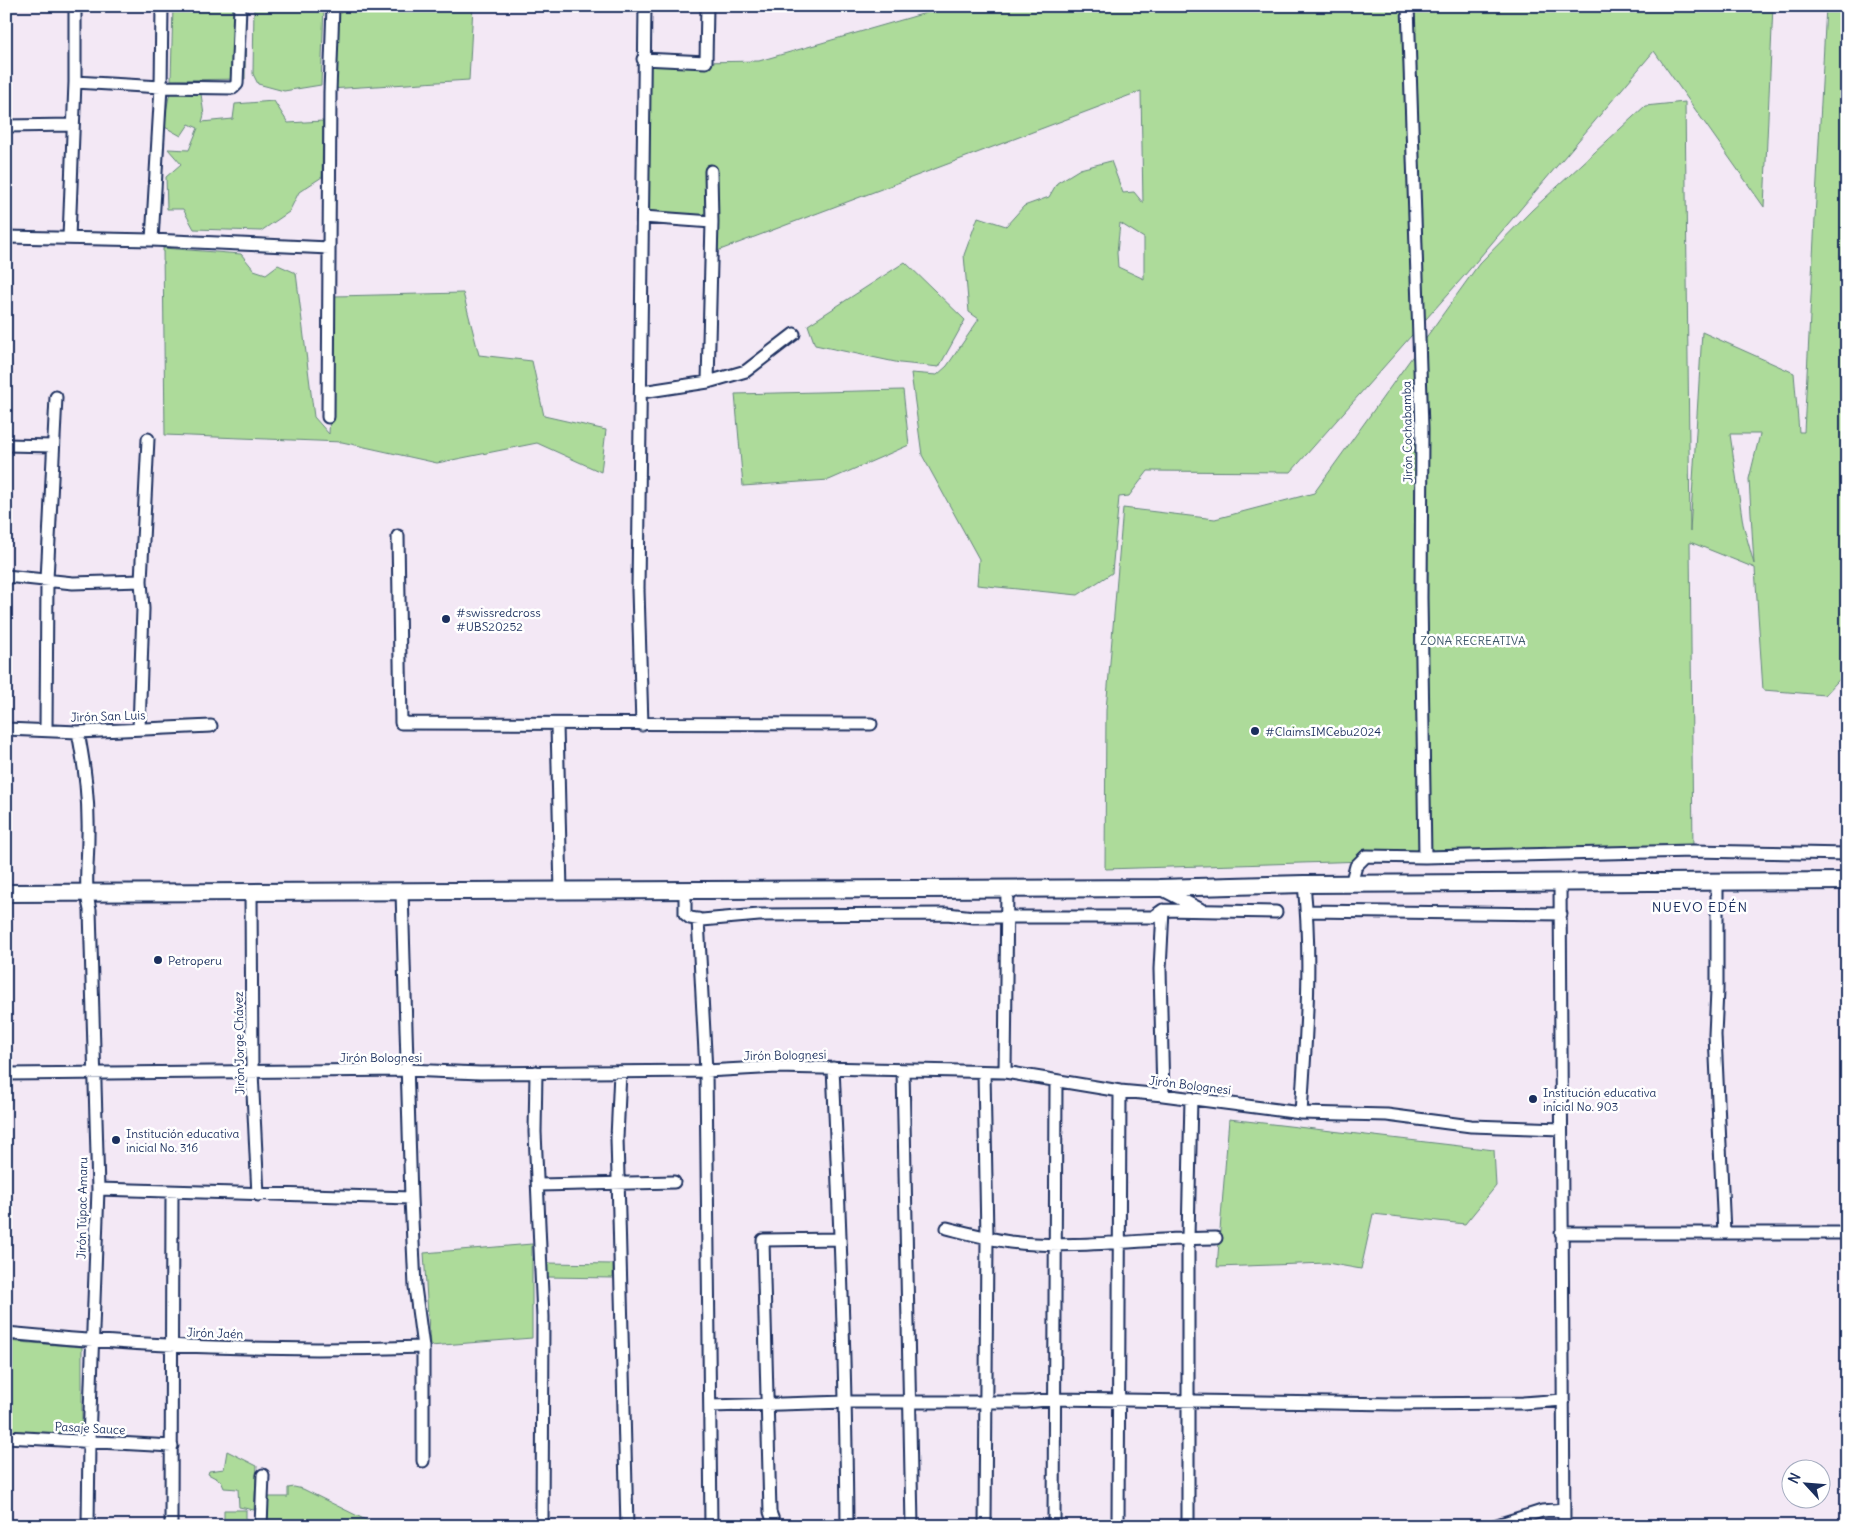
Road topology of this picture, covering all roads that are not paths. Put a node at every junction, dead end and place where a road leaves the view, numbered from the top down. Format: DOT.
graph roads {
  1 [pos="75,6"];
  2 [pos="162,6"];
  3 [pos="240,6"];
  4 [pos="334,6"];
  5 [pos="645,6"];
  6 [pos="707,6"];
  7 [pos="1408,6"];
  8 [pos="643,59"];
  9 [pos="75,82"];
  10 [pos="161,87"];
  11 [pos="72,125"];
  12 [pos="6,126"];
  13 [pos="711,171"];
  14 [pos="643,217"];
  15 [pos="712,222"];
  16 [pos="6,237"];
  17 [pos="69,238"];
  18 [pos="152,240"];
  19 [pos="329,248"];
  20 [pos="794,334"];
  21 [pos="708,382"];
  22 [pos="642,392"];
  23 [pos="56,397"];
  24 [pos="328,417"];
  25 [pos="148,439"];
  26 [pos="6,445"];
  27 [pos="53,446"];
  28 [pos="398,536"];
  29 [pos="6,576"];
  30 [pos="47,580"];
  31 [pos="141,581"];
  32 [pos="871,724"];
  33 [pos="557,725"];
  34 [pos="642,725"];
  35 [pos="211,726"];
  36 [pos="6,729"];
  37 [pos="139,729"];
  38 [pos="46,730"];
  39 [pos="78,732"];
  40 [pos="1847,854"];
  41 [pos="1425,857"];
  42 [pos="1847,881"];
  43 [pos="1304,884"];
  44 [pos="1351,884"];
  45 [pos="1560,884"];
  46 [pos="1717,884"];
  47 [pos="1007,888"];
  48 [pos="1159,888"];
  49 [pos="685,889"];
  50 [pos="86,892"];
  51 [pos="251,892"];
  52 [pos="402,892"];
  53 [pos="561,892"];
  54 [pos="6,894"];
  55 [pos="1164,910"];
  56 [pos="1201,910"];
  57 [pos="1307,911"];
  58 [pos="1276,912"];
  59 [pos="1560,914"];
  60 [pos="1007,916"];
  61 [pos="698,919"];
  62 [pos="833,1068"];
  63 [pos="406,1070"];
  64 [pos="903,1070"];
  65 [pos="252,1072"];
  66 [pos="536,1072"];
  67 [pos="620,1072"];
  68 [pos="706,1072"];
  69 [pos="984,1072"];
  70 [pos="1005,1072"];
  71 [pos="95,1073"];
  72 [pos="6,1074"];
  73 [pos="1056,1081"];
  74 [pos="1120,1091"];
  75 [pos="1163,1095"];
  76 [pos="1191,1098"];
  77 [pos="1301,1113"];
  78 [pos="1561,1129"];
  79 [pos="674,1182"];
  80 [pos="618,1184"];
  81 [pos="539,1185"];
  82 [pos="98,1189"];
  83 [pos="172,1192"];
  84 [pos="258,1195"];
  85 [pos="411,1198"];
  86 [pos="946,1228"];
  87 [pos="1561,1233"];
  88 [pos="1724,1233"];
  89 [pos="1841,1233"];
  90 [pos="987,1237"];
  91 [pos="1188,1238"];
  92 [pos="1216,1238"];
  93 [pos="840,1239"];
  94 [pos="1120,1241"];
  95 [pos="1057,1243"];
  96 [pos="6,1333"];
  97 [pos="93,1342"];
  98 [pos="172,1345"];
  99 [pos="422,1348"];
  100 [pos="1056,1399"];
  101 [pos="1118,1400"];
  102 [pos="1563,1400"];
  103 [pos="1187,1401"];
  104 [pos="846,1402"];
  105 [pos="909,1402"];
  106 [pos="986,1402"];
  107 [pos="768,1405"];
  108 [pos="711,1406"];
  109 [pos="6,1437"];
  110 [pos="89,1441"];
  111 [pos="172,1446"];
  112 [pos="423,1461"];
  113 [pos="263,1475"];
  114 [pos="1564,1509"];
  115 [pos="88,1526"];
  116 [pos="171,1526"];
  117 [pos="262,1526"];
  118 [pos="542,1526"];
  119 [pos="627,1526"];
  120 [pos="712,1526"];
  121 [pos="775,1526"];
  122 [pos="847,1526"];
  123 [pos="912,1526"];
  124 [pos="985,1526"];
  125 [pos="1054,1526"];
  126 [pos="1118,1526"];
  127 [pos="1188,1526"];
  128 [pos="1494,1526"];
  129 [pos="1564,1526"];
  1 -- 9 [label="street"];
  2 -- 10 [label="street"];
  3 -- 10 [label="street"];
  4 -- 19 [label="street"];
  5 -- 8 [label="street"];
  6 -- 8 [label="street"];
  7 -- 41 [label="street, Jirón Cochabamba"];
  8 -- 14 [label="street"];
  9 -- 10 [label="street"];
  9 -- 11 [label="street"];
  10 -- 18 [label="street"];
  11 -- 12 [label="street"];
  11 -- 17 [label="street"];
  13 -- 15 [label="street"];
  14 -- 15 [label="street"];
  14 -- 22 [label="street"];
  15 -- 21 [label="street"];
  16 -- 17 [label="street"];
  17 -- 18 [label="street"];
  18 -- 19 [label="street"];
  19 -- 24 [label="street"];
  20 -- 21 [label="street"];
  21 -- 22 [label="street"];
  22 -- 34 [label="street"];
  23 -- 27 [label="street"];
  25 -- 31 [label="street"];
  26 -- 27 [label="street"];
  27 -- 30 [label="street"];
  28 -- 33 [label="street"];
  29 -- 30 [label="street"];
  30 -- 31 [label="street"];
  30 -- 38 [label="street"];
  31 -- 37 [label="street"];
  32 -- 34 [label="street"];
  33 -- 34 [label="street"];
  33 -- 53 [label="street"];
  35 -- 37 [label="street, Jirón San Luis"];
  36 -- 38 [label="street, Jirón San Luis"];
  37 -- 39 [label="street, Jirón San Luis"];
  38 -- 39 [label="street, Jirón San Luis"];
  39 -- 50 [label="street, Jirón Túpac Amaru"];
  40 -- 41 [label="street"];
  41 -- 44 [label="street"];
  42 -- 46 [label="highway"];
  43 -- 44 [label="highway"];
  43 -- 48 [label="highway"];
  43 -- 57 [label="street"];
  44 -- 45 [label="highway"];
  45 -- 46 [label="highway"];
  45 -- 59 [label="street"];
  46 -- 88 [label="street"];
  47 -- 48 [label="highway"];
  47 -- 49 [label="highway"];
  47 -- 60 [label="street"];
  48 -- 56 [label="street"];
  49 -- 53 [label="highway"];
  49 -- 61 [label="street"];
  50 -- 51 [label="highway"];
  50 -- 54 [label="highway"];
  50 -- 71 [label="street, Jirón Túpac Amaru"];
  51 -- 52 [label="highway"];
  51 -- 65 [label="street, Jirón Jorge Chávez"];
  52 -- 53 [label="highway"];
  52 -- 63 [label="street"];
  55 -- 56 [label="street"];
  55 -- 60 [label="street"];
  55 -- 75 [label="street"];
  56 -- 58 [label="street"];
  57 -- 59 [label="street"];
  57 -- 77 [label="street"];
  59 -- 78 [label="street"];
  60 -- 61 [label="street"];
  60 -- 70 [label="street"];
  61 -- 68 [label="street"];
  62 -- 64 [label="street, Jirón Bolognesi"];
  62 -- 68 [label="street, Jirón Bolognesi"];
  62 -- 93 [label="street"];
  63 -- 65 [label="street, Jirón Bolognesi"];
  63 -- 66 [label="street, Jirón Bolognesi"];
  63 -- 85 [label="street"];
  64 -- 69 [label="street, Jirón Bolognesi"];
  64 -- 105 [label="street"];
  65 -- 71 [label="street, Jirón Bolognesi"];
  65 -- 84 [label="street, Jirón Jorge Chávez"];
  66 -- 67 [label="street, Jirón Bolognesi"];
  66 -- 81 [label="street"];
  67 -- 68 [label="street, Jirón Bolognesi"];
  67 -- 80 [label="street"];
  68 -- 108 [label="street"];
  69 -- 70 [label="street, Jirón Bolognesi"];
  69 -- 90 [label="street"];
  70 -- 73 [label="street, Jirón Bolognesi"];
  71 -- 72 [label="street, Jirón Bolognesi"];
  71 -- 82 [label="street, Jirón Túpac Amaru"];
  73 -- 74 [label="street, Jirón Bolognesi"];
  73 -- 95 [label="street"];
  74 -- 75 [label="street, Jirón Bolognesi"];
  74 -- 94 [label="street"];
  75 -- 76 [label="street, Jirón Bolognesi"];
  76 -- 77 [label="street, Jirón Bolognesi"];
  76 -- 91 [label="street"];
  77 -- 78 [label="street, Jirón Bolognesi"];
  78 -- 87 [label="street"];
  79 -- 80 [label="street"];
  80 -- 81 [label="street"];
  80 -- 119 [label="street"];
  81 -- 118 [label="street"];
  82 -- 83 [label="street"];
  82 -- 97 [label="street, Jirón Túpac Amaru"];
  83 -- 84 [label="street"];
  83 -- 98 [label="street"];
  84 -- 85 [label="street"];
  85 -- 99 [label="street"];
  86 -- 90 [label="street"];
  87 -- 88 [label="street"];
  87 -- 102 [label="street"];
  88 -- 89 [label="street"];
  90 -- 95 [label="street"];
  90 -- 106 [label="street"];
  91 -- 92 [label="street"];
  91 -- 94 [label="street"];
  91 -- 103 [label="street"];
  93 -- 104 [label="street"];
  93 -- 107 [label="street"];
  94 -- 95 [label="street"];
  94 -- 101 [label="street"];
  95 -- 100 [label="street"];
  96 -- 97 [label="street, Jirón Jaén"];
  97 -- 98 [label="street, Jirón Jaén"];
  97 -- 110 [label="street, Jirón Túpac Amaru"];
  98 -- 99 [label="street, Jirón Jaén"];
  98 -- 111 [label="street"];
  99 -- 112 [label="street"];
  100 -- 101 [label="street"];
  100 -- 106 [label="street"];
  100 -- 125 [label="street"];
  101 -- 103 [label="street"];
  101 -- 126 [label="street"];
  102 -- 103 [label="street"];
  102 -- 114 [label="street"];
  103 -- 127 [label="street"];
  104 -- 105 [label="street"];
  104 -- 107 [label="street"];
  104 -- 122 [label="street"];
  105 -- 106 [label="street"];
  105 -- 123 [label="street"];
  106 -- 124 [label="street"];
  107 -- 108 [label="street"];
  107 -- 121 [label="street"];
  108 -- 120 [label="street"];
  109 -- 110 [label="street, Pasaje Sauce"];
  110 -- 111 [label="street, Pasaje Sauce"];
  110 -- 115 [label="street, Jirón Túpac Amaru"];
  111 -- 116 [label="street"];
  113 -- 117 [label="street"];
  114 -- 128 [label="street"];
  114 -- 129 [label="street"];
}
